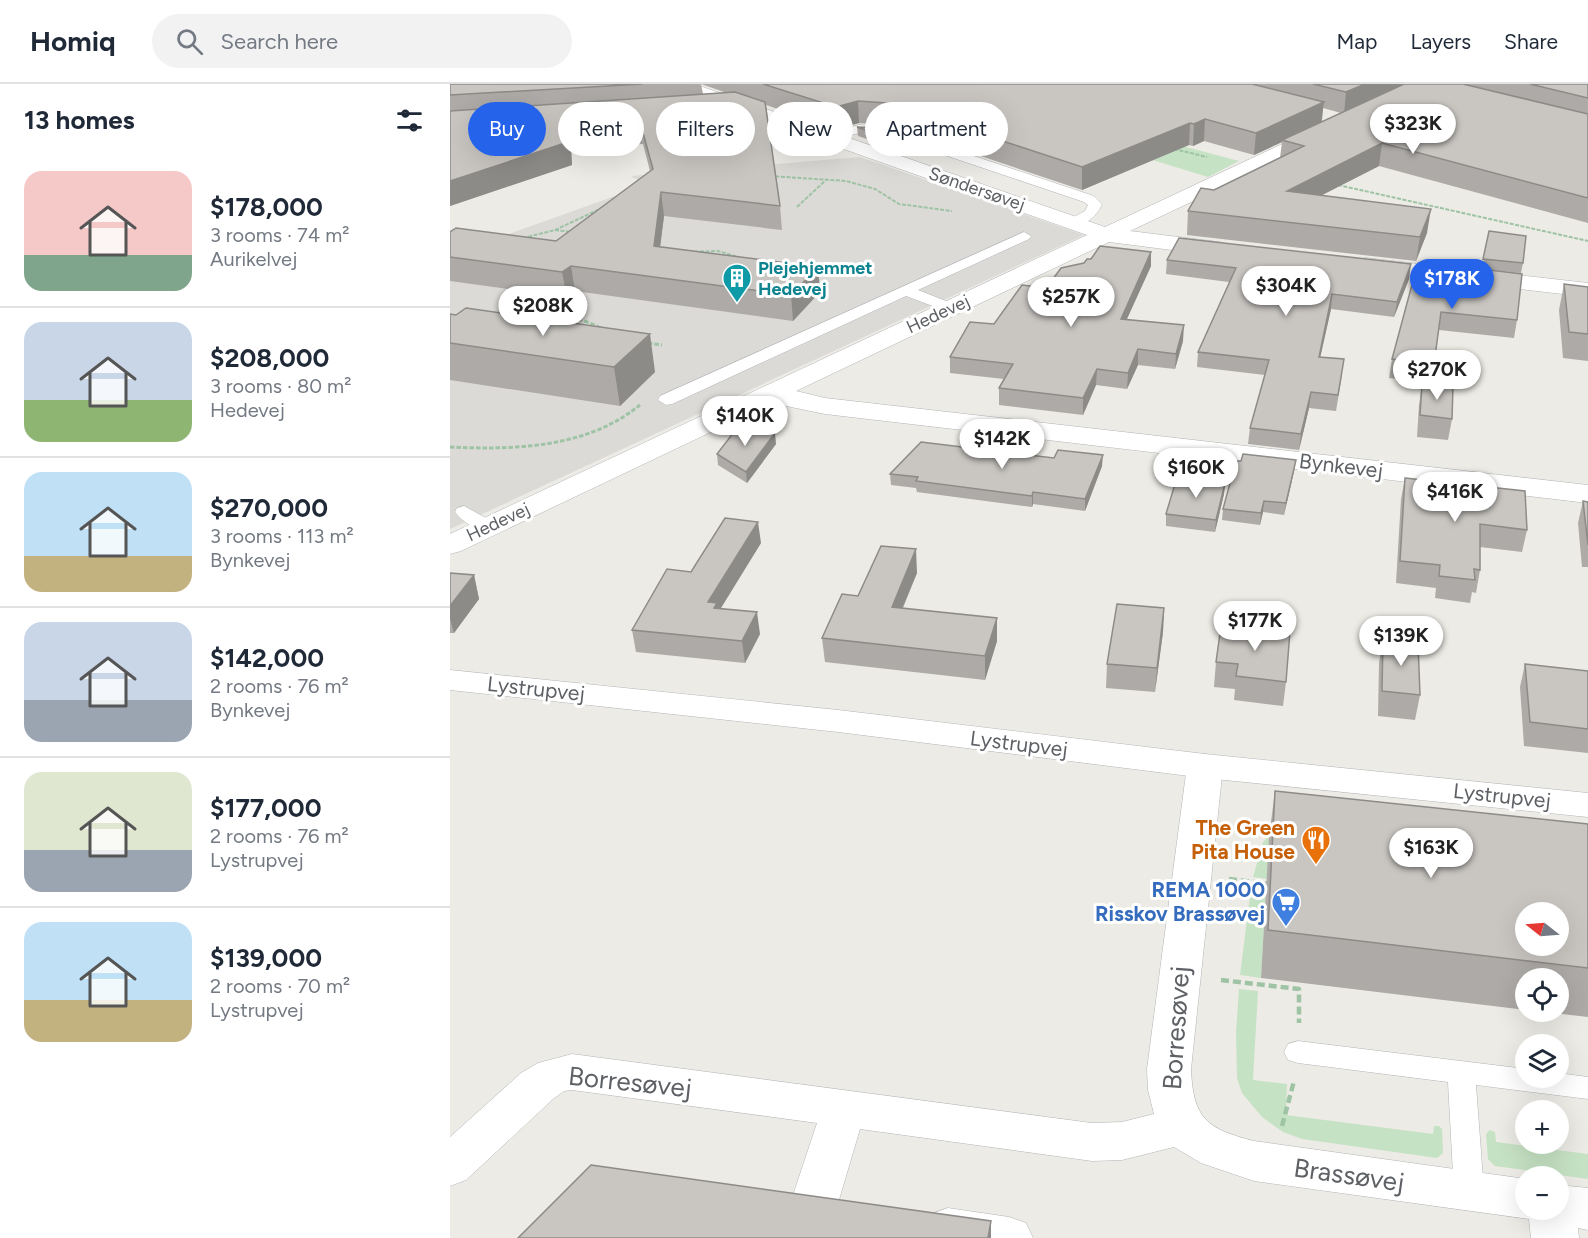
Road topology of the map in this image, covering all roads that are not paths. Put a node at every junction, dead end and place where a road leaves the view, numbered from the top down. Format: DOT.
graph roads {
  1 [pos="677,84"];
  2 [pos="727,102"];
  3 [pos="1331,121"];
  4 [pos="853,131"];
  5 [pos="853,145"];
  6 [pos="1073,223"];
  7 [pos="1107,235"];
  8 [pos="1024,236"];
  9 [pos="1240,251"];
  10 [pos="1344,263"];
  11 [pos="904,290"];
  12 [pos="1588,290"];
  13 [pos="951,308"];
  14 [pos="775,391"];
  15 [pos="666,400"];
  16 [pos="1588,494"];
  17 [pos="464,512"];
  18 [pos="488,527"];
  19 [pos="450,545"];
  20 [pos="450,680"];
  21 [pos="1205,766"];
  22 [pos="1588,804"];
  23 [pos="1298,1052"];
  24 [pos="1461,1072"];
  25 [pos="1588,1088"];
  26 [pos="844,1108"];
  27 [pos="1182,1126"];
  28 [pos="450,1166"];
  29 [pos="1468,1192"];
  30 [pos="1515,1198"];
  31 [pos="765,1203"];
  32 [pos="1569,1206"];
  33 [pos="1588,1209"];
  34 [pos="812,1210"];
  35 [pos="858,1216"];
  36 [pos="1553,1220"];
  37 [pos="905,1223"];
  38 [pos="1009,1238"];
  39 [pos="1555,1238"];
  1 -- 2 [label="street, Søndersøvej"];
  3 -- 7 [label="street, Hedevej"];
  4 -- 6 [label="lane"];
  5 -- 6 [label="street, Søndersøvej"];
  6 -- 7 [label="street, Søndersøvej"];
  7 -- 9 [label="street, Søndersøvej"];
  7 -- 13 [label="street, Hedevej"];
  8 -- 11 [label="lane"];
  10 -- 12 [label="street"];
  11 -- 13 [label="lane"];
  11 -- 15 [label="lane"];
  13 -- 14 [label="street, Hedevej"];
  14 -- 16 [label="street, Bynkevej"];
  14 -- 18 [label="street, Hedevej"];
  17 -- 18 [label="lane"];
  18 -- 19 [label="street, Hedevej"];
  20 -- 21 [label="street, Lystrupvej"];
  21 -- 22 [label="street, Lystrupvej"];
  21 -- 27 [label="street, Borresøvej"];
  23 -- 24 [label="lane"];
  24 -- 25 [label="lane"];
  24 -- 29 [label="lane"];
  26 -- 27 [label="street, Borresøvej"];
  26 -- 28 [label="street, Borresøvej"];
  26 -- 34 [label="street"];
  27 -- 29 [label="street, Brassøvej"];
  29 -- 30 [label="street, Brassøvej"];
  31 -- 34 [label="street"];
  32 -- 33 [label="street"];
  34 -- 35 [label="street"];
  36 -- 39 [label="street"];
  37 -- 38 [label="street"];
}
